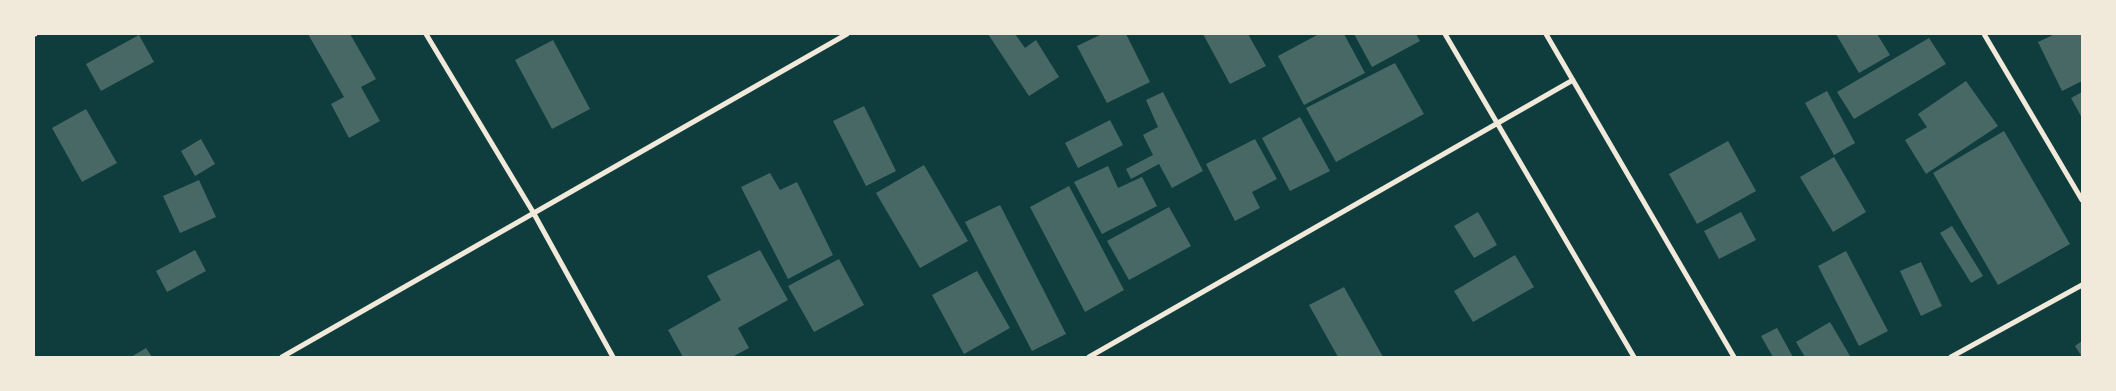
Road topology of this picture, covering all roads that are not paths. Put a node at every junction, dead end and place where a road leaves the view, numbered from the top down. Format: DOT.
graph roads {
  1 [pos="426,34"];
  2 [pos="847,34"];
  3 [pos="1444,34"];
  4 [pos="1546,34"];
  5 [pos="1984,34"];
  6 [pos="1573,80"];
  7 [pos="1497,124"];
  8 [pos="2082,200"];
  9 [pos="533,212"];
  10 [pos="2082,285"];
  11 [pos="282,357"];
  12 [pos="613,357"];
  13 [pos="1090,357"];
  14 [pos="1634,357"];
  15 [pos="1734,357"];
  16 [pos="1951,357"];
  1 -- 9 [label="street"];
  2 -- 9 [label="street"];
  3 -- 7 [label="street"];
  4 -- 6 [label="street"];
  5 -- 8 [label="street"];
  6 -- 7 [label="street"];
  6 -- 15 [label="street"];
  7 -- 13 [label="street"];
  7 -- 14 [label="street"];
  9 -- 11 [label="street"];
  9 -- 12 [label="street"];
  10 -- 16 [label="street"];
}
